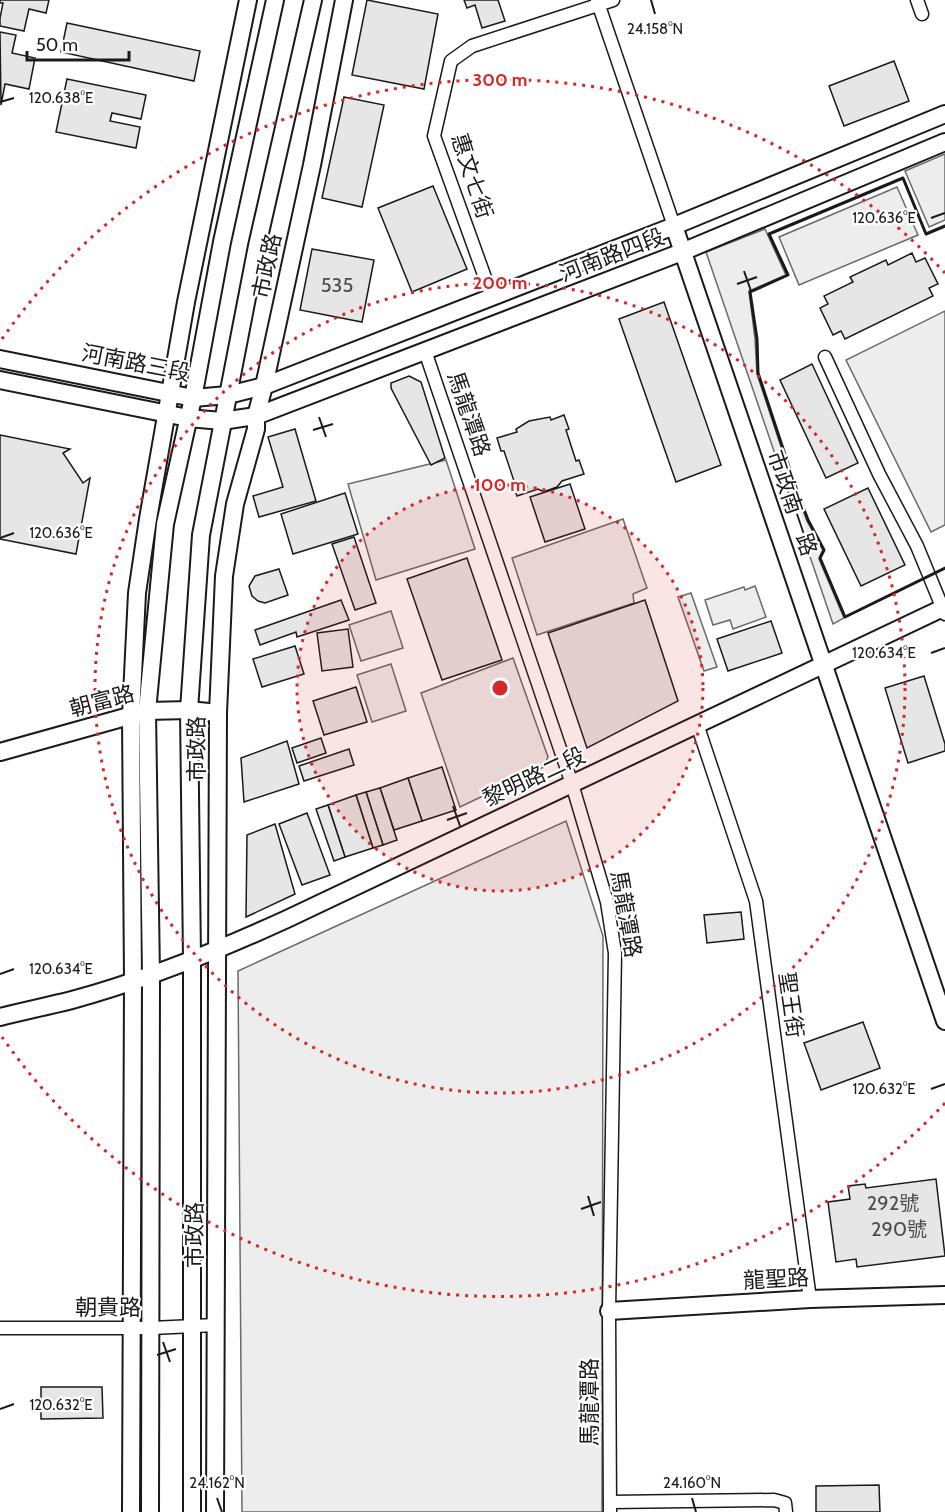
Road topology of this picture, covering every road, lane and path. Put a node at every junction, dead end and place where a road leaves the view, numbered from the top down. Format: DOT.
graph roads {
  1 [pos="248,0"];
  2 [pos="275,0"];
  3 [pos="313,0"];
  4 [pos="344,0"];
  5 [pos="613,0"];
  6 [pos="917,0"];
  7 [pos="598,2"];
  8 [pos="922,14"];
  9 [pos="945,114"];
  10 [pos="945,142"];
  11 [pos="674,226"];
  12 [pos="682,252"];
  13 [pos="492,297"];
  14 [pos="425,351"];
  15 [pos="825,357"];
  16 [pos="0,359"];
  17 [pos="0,380"];
  18 [pos="264,386"];
  19 [pos="169,394"];
  20 [pos="228,395"];
  21 [pos="193,398"];
  22 [pos="166,414"];
  23 [pos="256,416"];
  24 [pos="188,418"];
  25 [pos="222,421"];
  26 [pos="944,610"];
  27 [pos="823,664"];
  28 [pos="189,710"];
  29 [pos="218,713"];
  30 [pos="139,714"];
  31 [pos="697,724"];
  32 [pos="0,752"];
  33 [pos="572,784"];
  34 [pos="218,950"];
  35 [pos="192,959"];
  36 [pos="151,975"];
  37 [pos="133,981"];
  38 [pos="0,1017"];
  39 [pos="945,1021"];
  40 [pos="945,1295"];
  41 [pos="810,1299"];
  42 [pos="609,1311"];
  43 [pos="216,1325"];
  44 [pos="192,1326"];
  45 [pos="0,1328"];
  46 [pos="131,1328"];
  47 [pos="151,1328"];
  48 [pos="610,1507"];
  49 [pos="131,1512"];
  50 [pos="150,1512"];
  51 [pos="192,1512"];
  52 [pos="215,1512"];
  53 [pos="786,1512"];
  1 -- 19 [label="street, 市政路"];
  2 -- 21 [label="street, 市政路"];
  3 -- 20 [label="street, 市政路"];
  4 -- 18 [label="street, 市政路"];
  5 -- 7 [label="street, 惠文七街"];
  6 -- 8 [label="street"];
  7 -- 11 [label="street, 市政南一路"];
  7 -- 13 [label="street, 惠文七街"];
  9 -- 11 [label="street, 河南路四段"];
  10 -- 12 [label="street, 河南路四段"];
  11 -- 12 [label="street, 市政南一路"];
  11 -- 13 [label="street, 河南路四段"];
  12 -- 14 [label="street, 河南路四段"];
  12 -- 27 [label="street, 市政南一路"];
  13 -- 18 [label="street, 河南路四段"];
  14 -- 23 [label="street, 河南路四段"];
  14 -- 33 [label="street, 馬龍潭路"];
  15 -- 26 [label="street"];
  16 -- 19 [label="street, 河南路三段"];
  17 -- 22 [label="street, 河南路三段"];
  18 -- 20 [label="street, 河南路三段"];
  18 -- 23 [label="street, 市政路"];
  19 -- 21 [label="street, 河南路三段"];
  19 -- 22 [label="street, 市政路"];
  20 -- 21 [label="street, 河南路三段"];
  20 -- 25 [label="street, 市政路"];
  21 -- 24 [label="street, 市政路"];
  22 -- 24 [label="street, 河南路三段"];
  22 -- 30 [label="street, 市政路"];
  23 -- 25 [label="street, 河南路四段"];
  23 -- 29 [label="street, 市政路"];
  24 -- 25 [label="street, 河南路四段"];
  24 -- 30 [label="street, 市政路"];
  25 -- 28 [label="street, 市政路"];
  26 -- 27 [label="street, 黎明路二段"];
  27 -- 31 [label="street, 黎明路二段"];
  27 -- 39 [label="street, 市政南一路"];
  28 -- 29 [label="street, 朝富路"];
  28 -- 30 [label="street, 朝富路"];
  28 -- 35 [label="street, 市政路"];
  29 -- 34 [label="street, 市政路"];
  30 -- 32 [label="street, 朝富路"];
  30 -- 36 [label="street, 市政路"];
  30 -- 37 [label="street, 市政路"];
  31 -- 33 [label="street, 黎明路二段"];
  31 -- 41 [label="street, 聖王街"];
  33 -- 34 [label="street, 黎明路二段"];
  33 -- 42 [label="street, 馬龍潭路"];
  34 -- 35 [label="street, 黎明路二段"];
  34 -- 43 [label="street, 市政路"];
  35 -- 36 [label="street, 黎明路二段"];
  35 -- 44 [label="street, 市政路"];
  36 -- 37 [label="street, 黎明路二段"];
  36 -- 47 [label="street, 市政路"];
  37 -- 38 [label="street, 黎明路二段"];
  37 -- 46 [label="street, 市政路"];
  40 -- 41 [label="street, 龍聖路"];
  41 -- 42 [label="street, 龍聖路"];
  42 -- 48 [label="street, 馬龍潭路"];
  43 -- 44 [label="street, 朝貴路"];
  43 -- 52 [label="street, 市政路"];
  44 -- 47 [label="street, 朝貴路"];
  44 -- 51 [label="street, 市政路"];
  45 -- 46 [label="street, 朝貴路"];
  46 -- 47 [label="street, 朝貴路"];
  46 -- 49 [label="street, 市政路"];
  47 -- 50 [label="street, 市政路"];
  48 -- 53 [label="street"];
}
